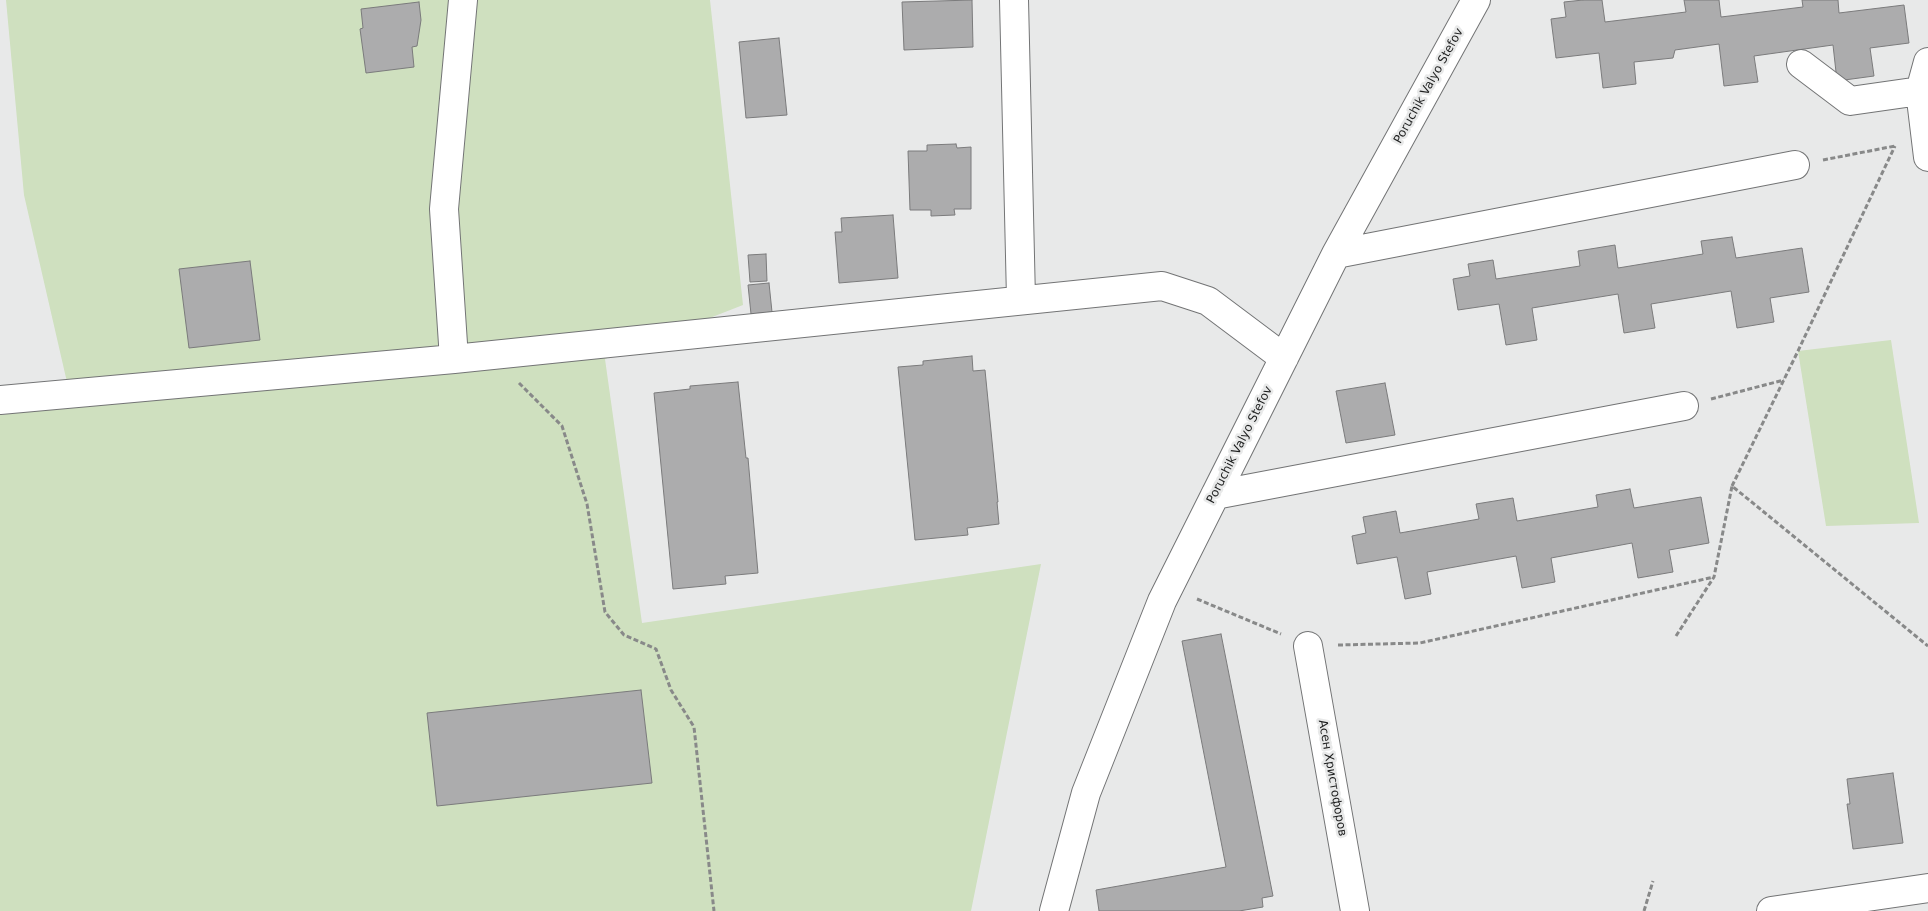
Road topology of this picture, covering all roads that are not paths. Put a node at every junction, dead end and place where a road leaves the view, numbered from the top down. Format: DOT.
graph roads {
  1 [pos="463,0"];
  2 [pos="1014,0"];
  3 [pos="1476,0"];
  4 [pos="1928,62"];
  5 [pos="1801,64"];
  6 [pos="1920,91"];
  7 [pos="1928,157"];
  8 [pos="1795,165"];
  9 [pos="1336,254"];
  10 [pos="1020,299"];
  11 [pos="1284,358"];
  12 [pos="454,359"];
  13 [pos="0,400"];
  14 [pos="1684,406"];
  15 [pos="1215,495"];
  16 [pos="1308,646"];
  17 [pos="1928,888"];
  18 [pos="1859,904"];
  19 [pos="1827,907"];
  20 [pos="1054,911"];
  21 [pos="1356,911"];
  22 [pos="1771,911"];
  1 -- 12 [label="street"];
  2 -- 10 [label="street"];
  3 -- 9 [label="street, Poruchik Valyo Stefov"];
  4 -- 6 [label="street"];
  5 -- 6 [label="street"];
  6 -- 7 [label="street"];
  8 -- 9 [label="street"];
  9 -- 11 [label="street, Poruchik Valyo Stefov"];
  10 -- 11 [label="street"];
  10 -- 12 [label="street"];
  11 -- 15 [label="street, Poruchik Valyo Stefov"];
  12 -- 13 [label="street"];
  14 -- 15 [label="street"];
  15 -- 20 [label="street, Poruchik Valyo Stefov"];
  16 -- 21 [label="street, Асен Христофоров"];
  17 -- 18 [label="street"];
  18 -- 19 [label="street"];
  19 -- 22 [label="street"];
}
